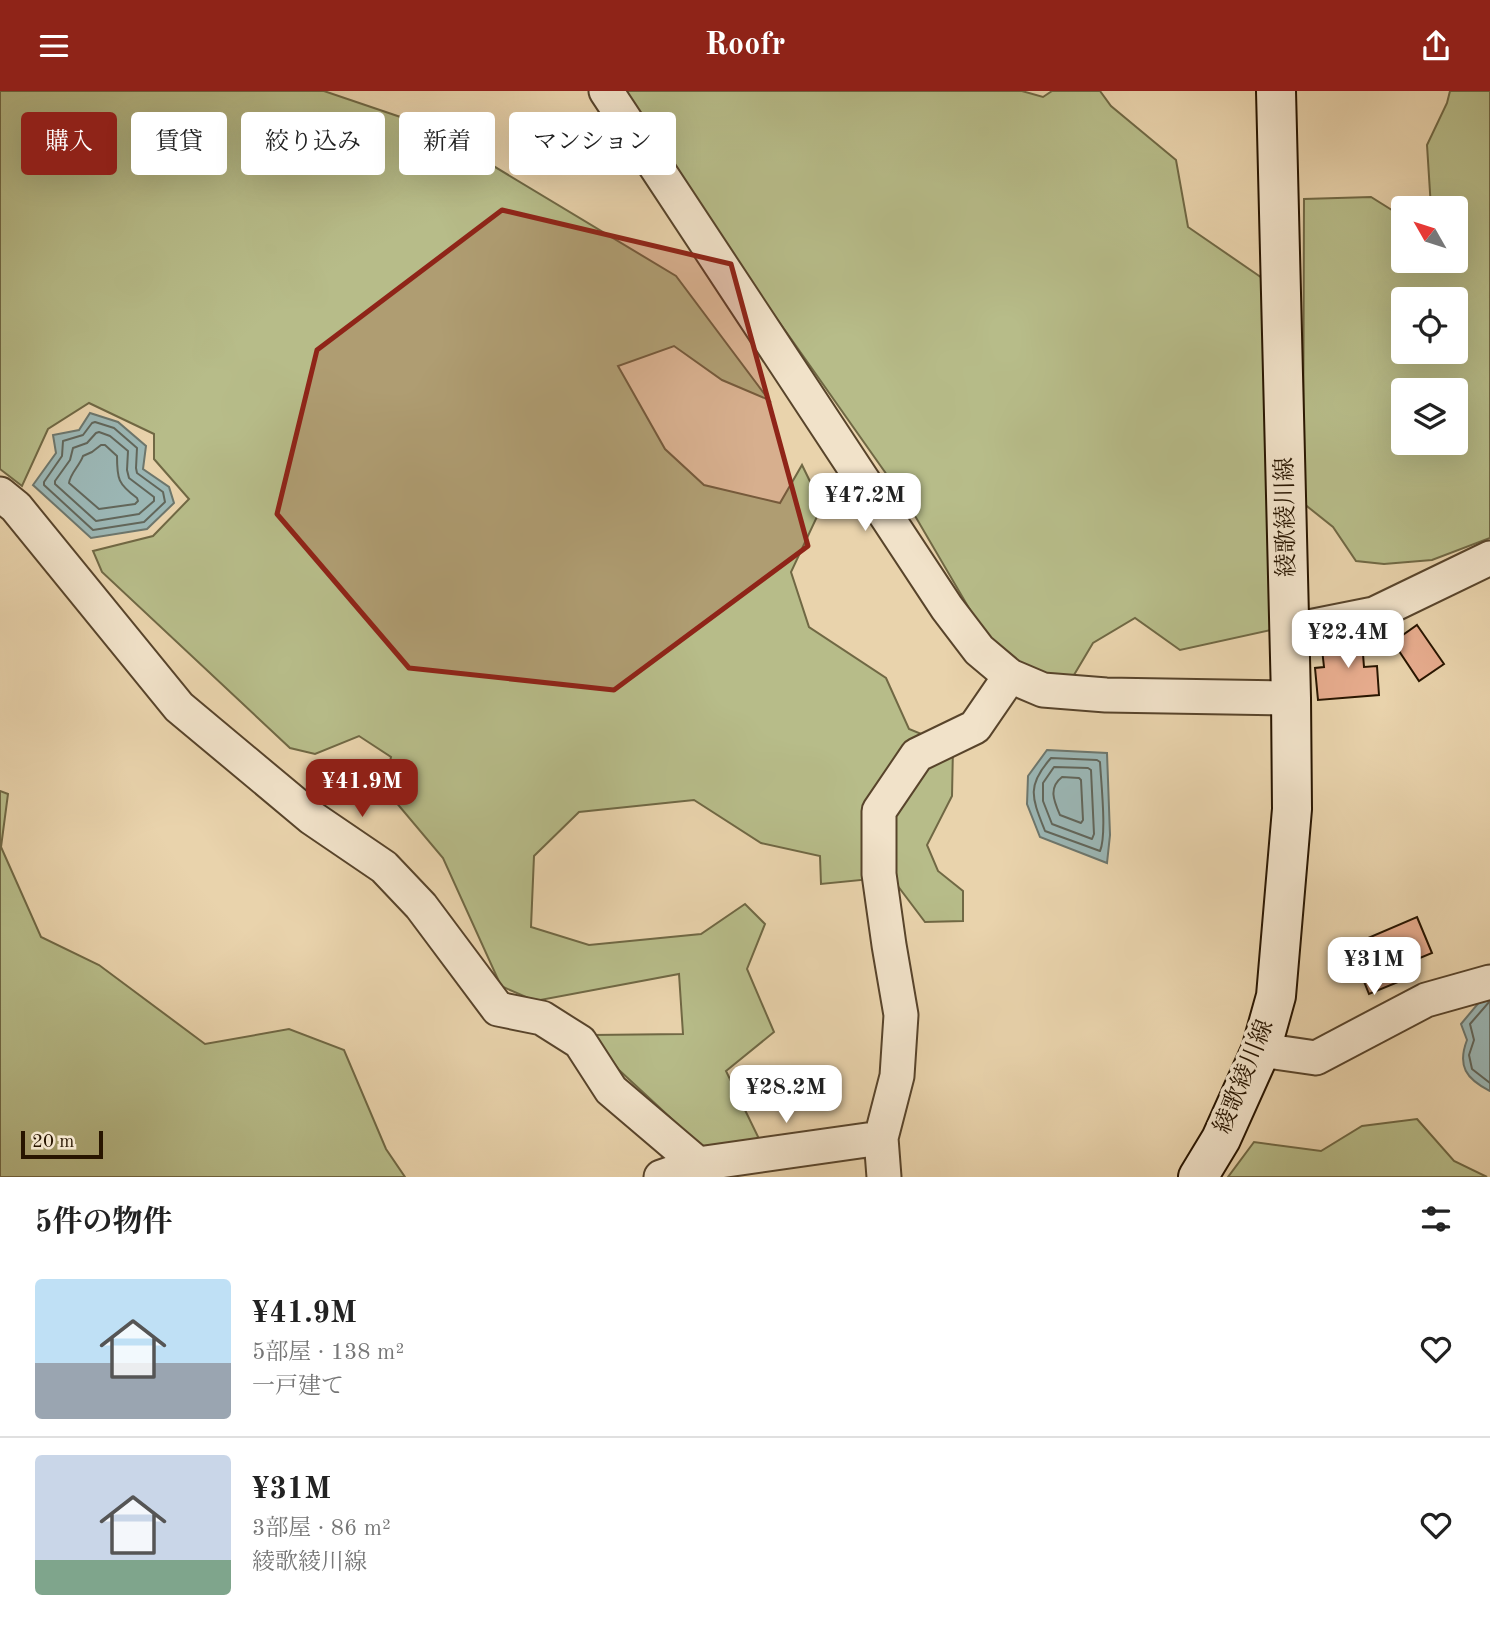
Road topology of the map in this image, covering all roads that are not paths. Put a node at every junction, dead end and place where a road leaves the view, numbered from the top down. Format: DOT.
graph roads {
  1 [pos="606,91"];
  2 [pos="1276,91"];
  3 [pos="0,495"];
  4 [pos="1490,558"];
  5 [pos="1289,631"];
  6 [pos="1010,676"];
  7 [pos="1291,698"];
  8 [pos="1490,982"];
  9 [pos="1261,1050"];
  10 [pos="881,1138"];
  11 [pos="698,1164"];
  12 [pos="661,1177"];
  13 [pos="884,1177"];
  14 [pos="1198,1177"];
  1 -- 6 [label="street"];
  2 -- 5 [label="main road, 綾歌綾川線"];
  3 -- 11 [label="street"];
  4 -- 5 [label="street"];
  5 -- 7 [label="main road, 綾歌綾川線"];
  6 -- 7 [label="street"];
  6 -- 10 [label="street"];
  7 -- 9 [label="main road, 綾歌綾川線"];
  8 -- 9 [label="street"];
  9 -- 14 [label="main road, 綾歌綾川線"];
  10 -- 11 [label="street"];
  10 -- 13 [label="street"];
  11 -- 12 [label="street"];
}
